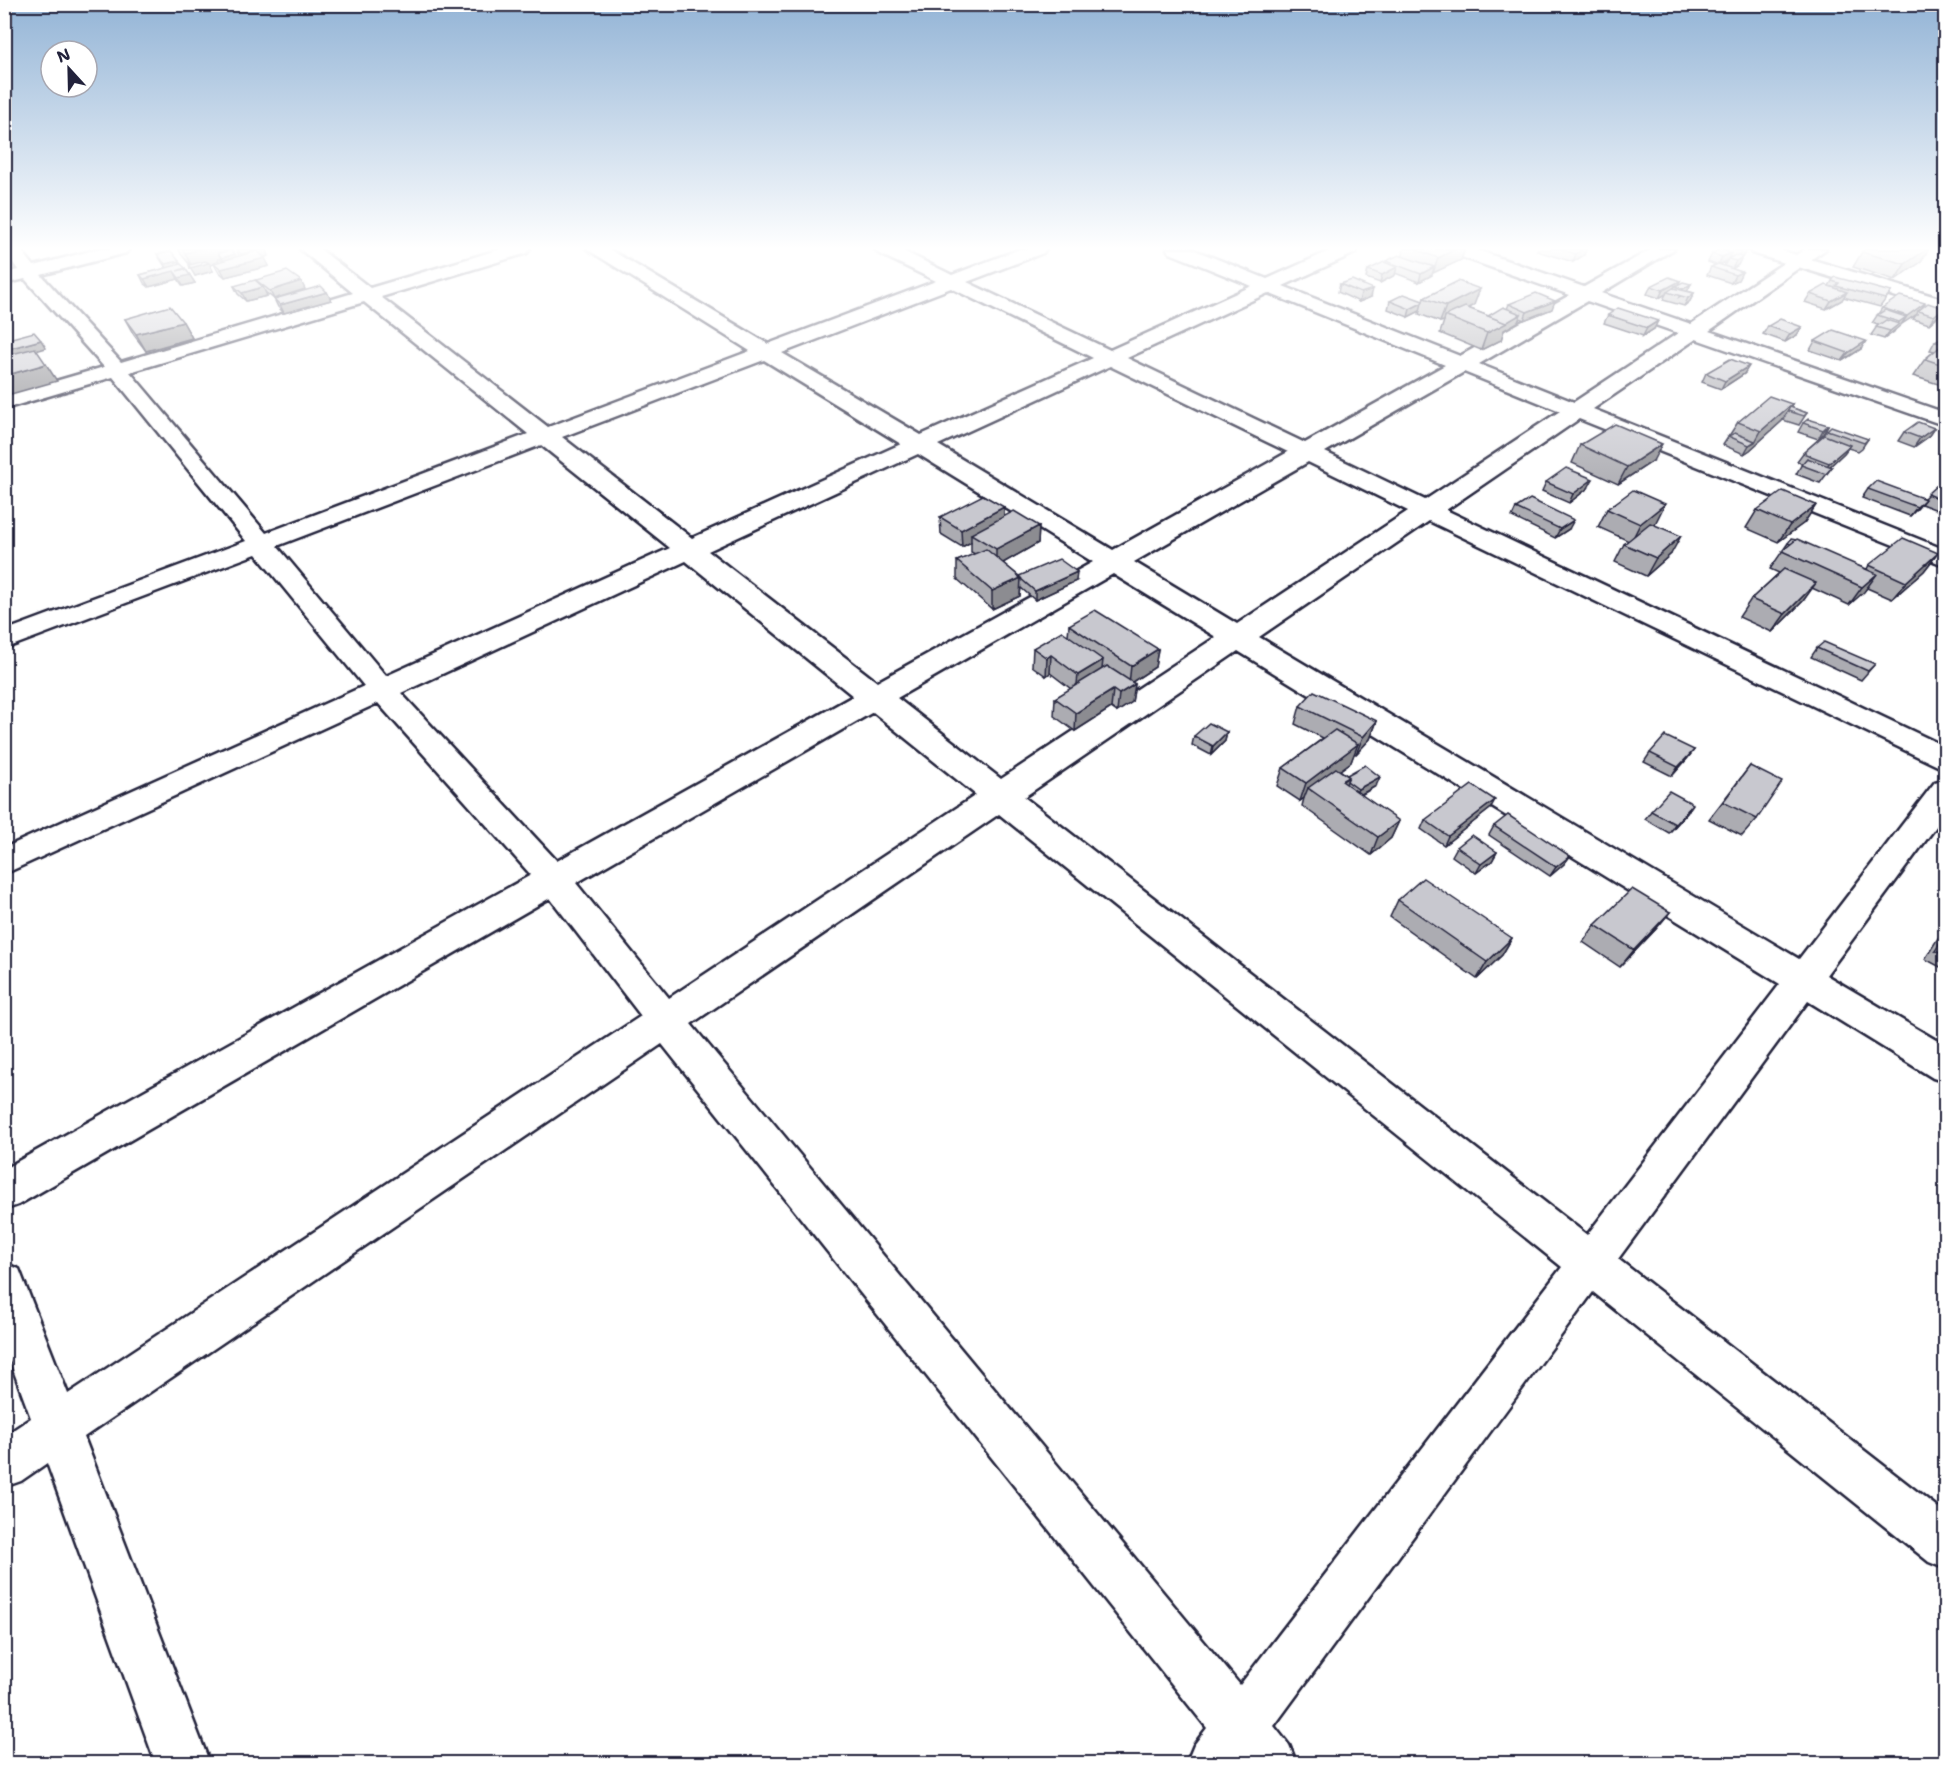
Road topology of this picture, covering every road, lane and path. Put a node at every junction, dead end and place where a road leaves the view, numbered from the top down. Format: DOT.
graph roads {
  1 [pos="84,332"];
  2 [pos="245,332"];
  3 [pos="414,332"];
  4 [pos="732,332"];
  5 [pos="820,332"];
  6 [pos="1055,332"];
  7 [pos="1168,332"];
  8 [pos="1381,332"];
  9 [pos="1520,332"];
  10 [pos="1693,332"];
  11 [pos="766,352"];
  12 [pos="1110,358"];
  13 [pos="1462,364"];
  14 [pos="118,369"];
  15 [pos="4,403"];
  16 [pos="1577,410"];
  17 [pos="1946,420"];
  18 [pos="545,436"];
  19 [pos="919,445"];
  20 [pos="1307,453"];
  21 [pos="1427,511"];
  22 [pos="260,544"];
  23 [pos="689,550"];
  24 [pos="1946,559"];
  25 [pos="1113,562"];
  26 [pos="1238,637"];
  27 [pos="4,641"];
  28 [pos="382,690"];
  29 [pos="875,697"];
  30 [pos="1946,760"];
  31 [pos="1946,790"];
  32 [pos="1001,796"];
  33 [pos="4,862"];
  34 [pos="554,879"];
  35 [pos="1803,980"];
  36 [pos="666,1021"];
  37 [pos="1946,1066"];
  38 [pos="4,1191"];
  39 [pos="1590,1263"];
  40 [pos="4,1284"];
  41 [pos="58,1428"];
  42 [pos="4,1464"];
  43 [pos="1946,1545"];
  44 [pos="1240,1727"];
  45 [pos="183,1764"];
  46 [pos="1213,1764"];
  47 [pos="1270,1764"];
  1 -- 14 [label="street"];
  2 -- 14 [label="street"];
  3 -- 18 [label="street"];
  4 -- 11 [label="street"];
  5 -- 11 [label="street"];
  6 -- 12 [label="street"];
  7 -- 12 [label="street"];
  8 -- 13 [label="street"];
  9 -- 13 [label="street"];
  10 -- 16 [label="street"];
  10 -- 17 [label="street"];
  11 -- 18 [label="street"];
  11 -- 19 [label="street"];
  12 -- 19 [label="street"];
  12 -- 20 [label="street"];
  13 -- 16 [label="street"];
  13 -- 20 [label="street"];
  14 -- 15 [label="street"];
  14 -- 22 [label="street"];
  16 -- 21 [label="street"];
  16 -- 24 [label="street"];
  18 -- 22 [label="street"];
  18 -- 23 [label="street"];
  19 -- 23 [label="street"];
  19 -- 25 [label="street"];
  20 -- 21 [label="street"];
  20 -- 25 [label="street"];
  21 -- 26 [label="street"];
  21 -- 30 [label="street"];
  22 -- 27 [label="street"];
  22 -- 28 [label="street"];
  23 -- 28 [label="street"];
  23 -- 29 [label="street"];
  25 -- 26 [label="street"];
  25 -- 29 [label="street"];
  26 -- 32 [label="street"];
  26 -- 35 [label="street"];
  28 -- 33 [label="street"];
  28 -- 34 [label="street"];
  29 -- 32 [label="street"];
  29 -- 34 [label="street"];
  31 -- 35 [label="street"];
  32 -- 36 [label="street"];
  32 -- 39 [label="street"];
  34 -- 36 [label="street"];
  34 -- 38 [label="street"];
  35 -- 37 [label="street"];
  35 -- 39 [label="street"];
  36 -- 41 [label="street"];
  36 -- 44 [label="street"];
  39 -- 43 [label="street"];
  39 -- 44 [label="street"];
  40 -- 41 [label="street"];
  41 -- 42 [label="street"];
  41 -- 45 [label="street"];
  44 -- 46 [label="street"];
  44 -- 47 [label="street"];
}
